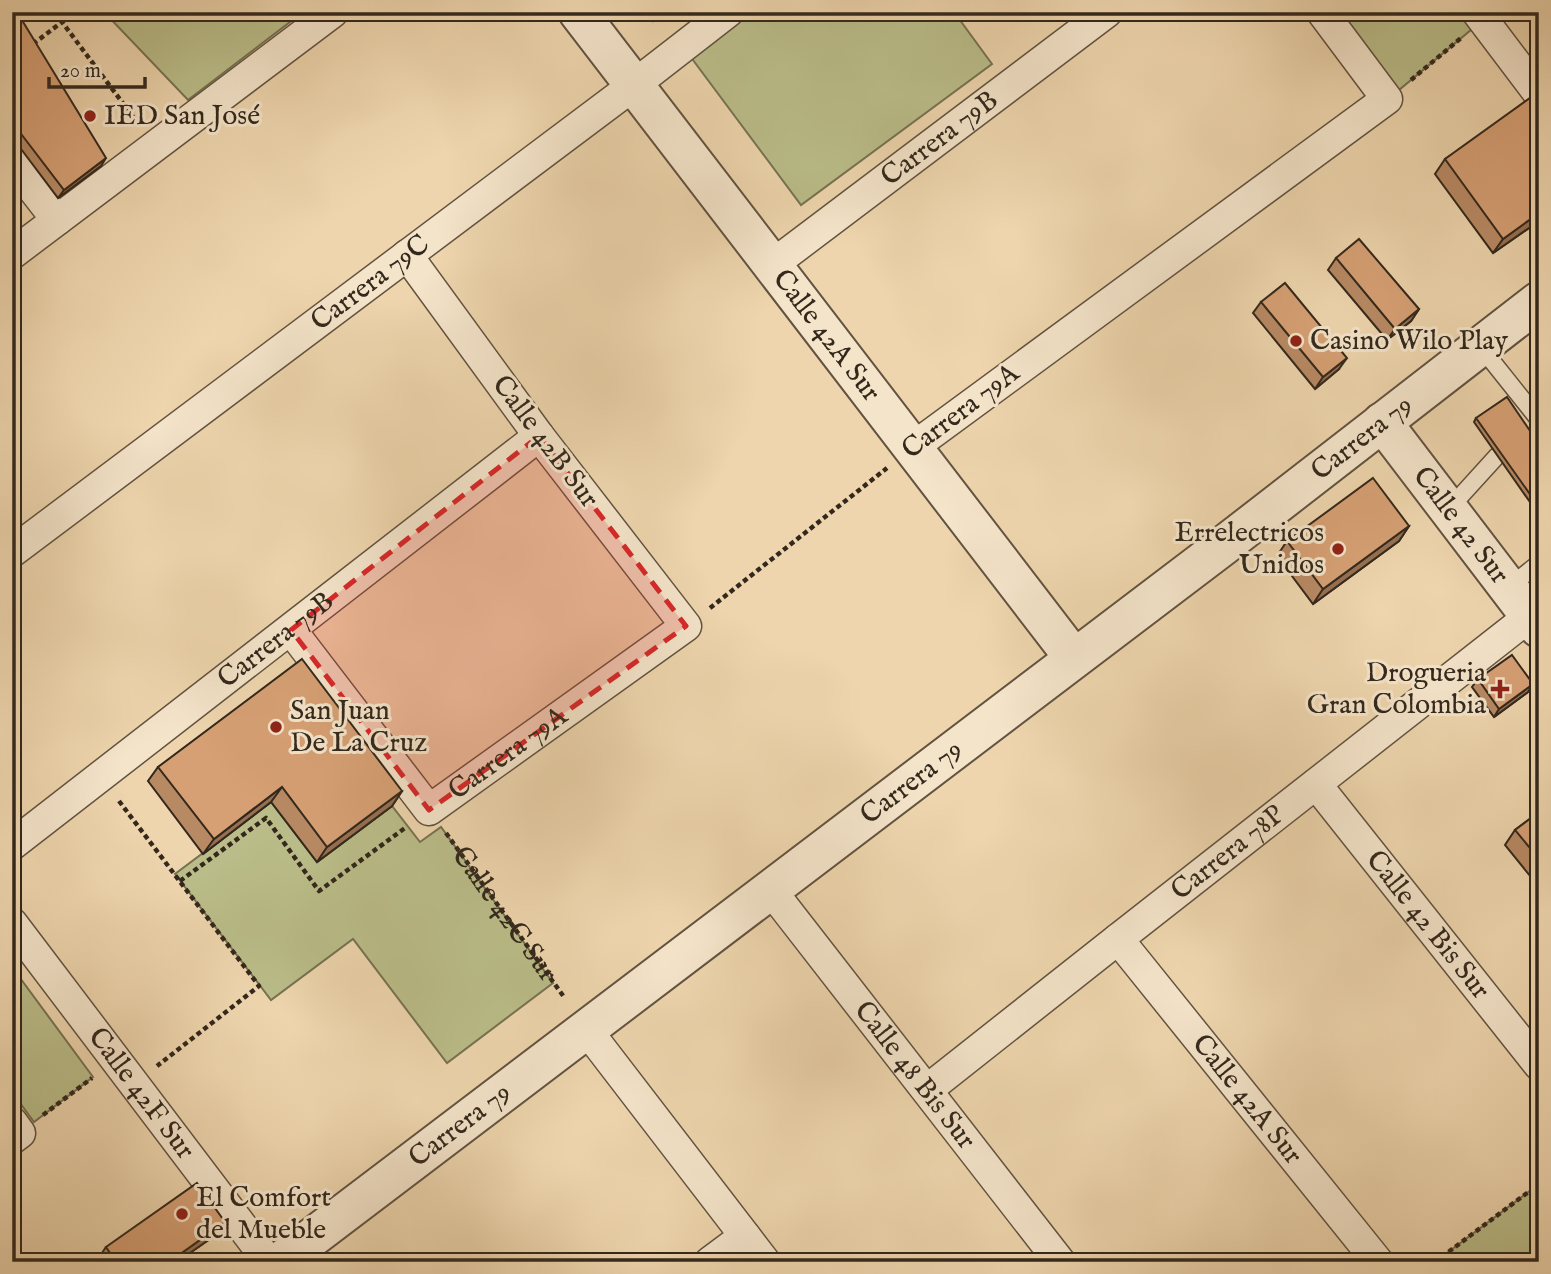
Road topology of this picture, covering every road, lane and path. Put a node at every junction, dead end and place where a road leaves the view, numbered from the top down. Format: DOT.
graph roads {
  1 [pos="75,12"];
  2 [pos="333,12"];
  3 [pos="578,12"];
  4 [pos="728,12"];
  5 [pos="1107,12"];
  6 [pos="1322,12"];
  7 [pos="1484,15"];
  8 [pos="62,22"];
  9 [pos="29,47"];
  10 [pos="634,85"];
  11 [pos="1539,93"];
  12 [pos="1387,99"];
  13 [pos="145,132"];
  14 [pos="12,162"];
  15 [pos="57,220"];
  16 [pos="12,254"];
  17 [pos="407,255"];
  18 [pos="772,265"];
  19 [pos="1539,301"];
  20 [pos="1480,346"];
  21 [pos="1537,417"];
  22 [pos="1382,422"];
  23 [pos="1522,428"];
  24 [pos="539,436"];
  25 [pos="912,448"];
  26 [pos="1497,456"];
  27 [pos="1448,510"];
  28 [pos="15,545"];
  29 [pos="1539,563"];
  30 [pos="1525,610"];
  31 [pos="686,626"];
  32 [pos="291,630"];
  33 [pos="1074,659"];
  34 [pos="100,778"];
  35 [pos="1316,784"];
  36 [pos="429,810"];
  37 [pos="12,845"];
  38 [pos="180,881"];
  39 [pos="771,889"];
  40 [pos="12,923"];
  41 [pos="1118,939"];
  42 [pos="564,997"];
  43 [pos="586,1029"];
  44 [pos="115,1059"];
  45 [pos="1539,1065"];
  46 [pos="134,1084"];
  47 [pos="927,1090"];
  48 [pos="15,1131"];
  49 [pos="1539,1184"];
  50 [pos="745,1236"];
  51 [pos="269,1262"];
  52 [pos="280,1262"];
  53 [pos="710,1262"];
  54 [pos="765,1262"];
  55 [pos="1060,1262"];
  56 [pos="1378,1262"];
  57 [pos="1435,1262"];
  1 -- 8 [label="path"];
  2 -- 15 [label="street"];
  3 -- 10 [label="street, Calle 42A Sur"];
  4 -- 10 [label="street, Carrera 79C"];
  5 -- 18 [label="street, Carrera 79B"];
  6 -- 12 [label="street"];
  7 -- 11 [label="street"];
  7 -- 12 [label="path"];
  8 -- 9 [label="path"];
  8 -- 13 [label="path"];
  10 -- 17 [label="street, Carrera 79C"];
  10 -- 18 [label="street, Calle 42A Sur"];
  12 -- 25 [label="street, Carrera 79A"];
  14 -- 15 [label="street"];
  15 -- 16 [label="street"];
  17 -- 24 [label="street, Calle 42B Sur"];
  17 -- 28 [label="street, Carrera 79C"];
  18 -- 25 [label="street, Calle 42A Sur"];
  19 -- 20 [label="street, Carrera 79"];
  20 -- 21 [label="lane"];
  20 -- 22 [label="street, Carrera 79"];
  21 -- 23 [label="lane"];
  22 -- 27 [label="street, Calle 42 Sur"];
  22 -- 33 [label="street, Carrera 79"];
  24 -- 31 [label="street, Calle 42B Sur"];
  24 -- 32 [label="street, Carrera 79B"];
  25 -- 31 [label="path, Carrera 79A"];
  25 -- 33 [label="street, Calle 42A Sur"];
  26 -- 27 [label="lane"];
  27 -- 30 [label="street, Calle 42 Sur"];
  29 -- 30 [label="lane"];
  30 -- 35 [label="street, Carrera 78P"];
  31 -- 36 [label="street, Carrera 79A"];
  32 -- 34 [label="street, Carrera 79B"];
  32 -- 36 [label="street"];
  33 -- 39 [label="street, Carrera 79"];
  34 -- 37 [label="street, Carrera 79B"];
  34 -- 38 [label="path"];
  35 -- 41 [label="street, Carrera 78P"];
  35 -- 45 [label="street, Calle 42 Bis Sur"];
  36 -- 38 [label="path"];
  36 -- 42 [label="path, Calle 42C Sur"];
  38 -- 46 [label="path"];
  39 -- 43 [label="street, Carrera 79"];
  39 -- 47 [label="street, Calle 48 Bis Sur"];
  40 -- 44 [label="street, Calle 42F Sur"];
  41 -- 47 [label="street, Carrera 78P"];
  41 -- 56 [label="street, Calle 42A Sur"];
  43 -- 50 [label="street"];
  43 -- 52 [label="street, Carrera 79"];
  44 -- 46 [label="street, Calle 42F Sur"];
  44 -- 48 [label="path"];
  46 -- 51 [label="street, Calle 42F Sur"];
  47 -- 55 [label="street, Calle 48 Bis Sur"];
  49 -- 57 [label="path"];
  50 -- 53 [label="street"];
  50 -- 54 [label="street"];
}
